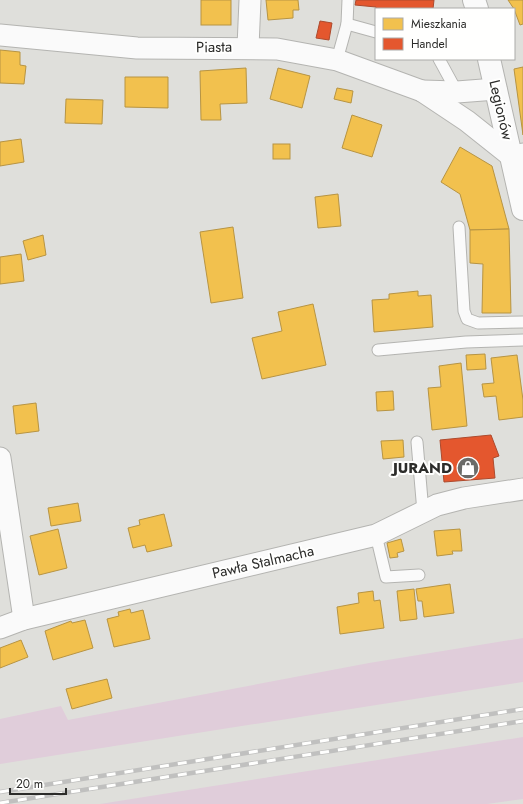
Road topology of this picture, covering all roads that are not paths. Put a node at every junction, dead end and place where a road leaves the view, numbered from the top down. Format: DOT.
graph roads {
  1 [pos="250,0"];
  2 [pos="348,0"];
  3 [pos="347,24"];
  4 [pos="375,32"];
  5 [pos="0,35"];
  6 [pos="248,47"];
  7 [pos="337,60"];
  8 [pos="440,60"];
  9 [pos="489,60"];
  10 [pos="496,89"];
  11 [pos="422,91"];
  12 [pos="457,92"];
  13 [pos="503,119"];
  14 [pos="467,121"];
  15 [pos="517,155"];
  16 [pos="523,209"];
  17 [pos="459,227"];
  18 [pos="523,322"];
  19 [pos="523,340"];
  20 [pos="378,350"];
  21 [pos="418,442"];
  22 [pos="0,458"];
  23 [pos="523,489"];
  24 [pos="423,512"];
  25 [pos="376,535"];
  26 [pos="419,575"];
  27 [pos="24,620"];
  28 [pos="0,628"];
  1 -- 6 [label="street"];
  2 -- 3 [label="lane"];
  3 -- 4 [label="lane"];
  3 -- 7 [label="lane"];
  5 -- 6 [label="street, Piasta"];
  6 -- 7 [label="street, Piasta"];
  7 -- 11 [label="street, Piasta"];
  8 -- 12 [label="lane"];
  9 -- 10 [label="street, Legionów"];
  10 -- 12 [label="street, Piasta"];
  10 -- 13 [label="street, Legionów"];
  11 -- 12 [label="street, Piasta"];
  11 -- 14 [label="street, Piasta"];
  13 -- 14 [label="street"];
  13 -- 15 [label="street, Legionów"];
  14 -- 15 [label="street, Piasta"];
  15 -- 16 [label="street, Legionów"];
  17 -- 18 [label="lane"];
  19 -- 20 [label="lane"];
  21 -- 24 [label="lane"];
  22 -- 27 [label="street"];
  23 -- 24 [label="street, Pawła Stalmacha"];
  24 -- 25 [label="street, Pawła Stalmacha"];
  25 -- 26 [label="lane"];
  25 -- 27 [label="street, Pawła Stalmacha"];
  27 -- 28 [label="street, Pawła Stalmacha"];
}
